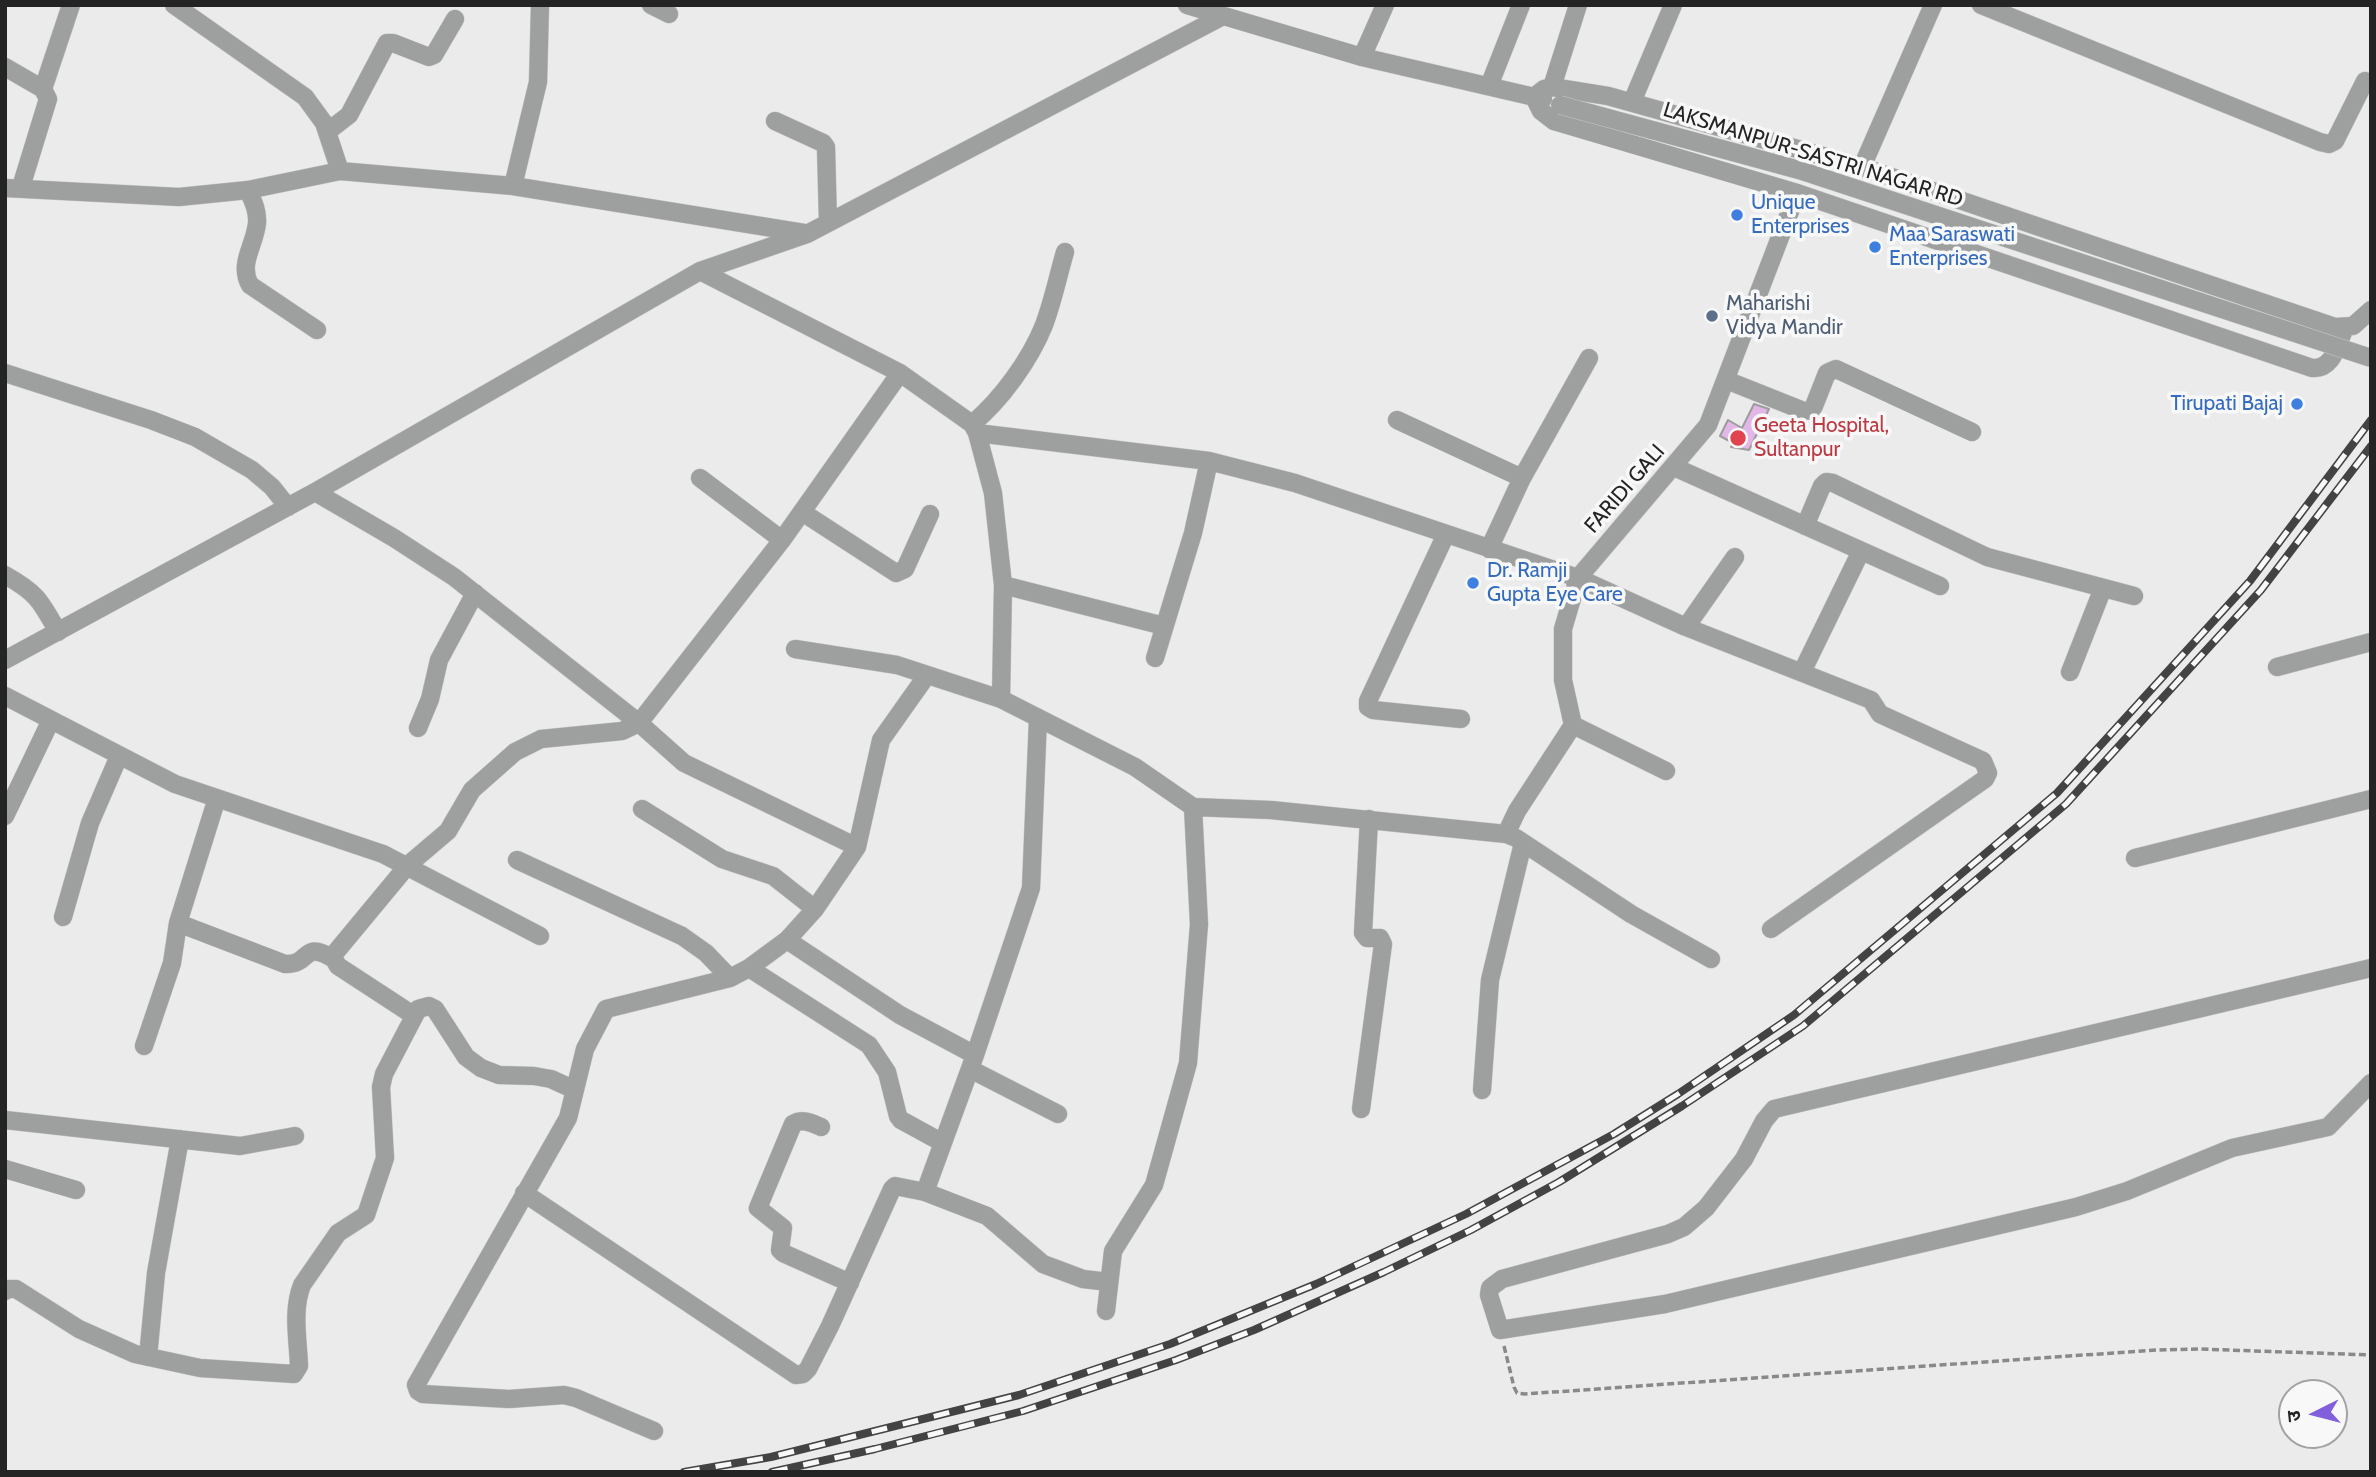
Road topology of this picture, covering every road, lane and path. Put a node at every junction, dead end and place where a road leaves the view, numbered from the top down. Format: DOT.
graph roads {
  1 [pos="71,5"];
  2 [pos="174,5"];
  3 [pos="540,5"];
  4 [pos="651,5"];
  5 [pos="1187,5"];
  6 [pos="1385,5"];
  7 [pos="1521,5"];
  8 [pos="1578,5"];
  9 [pos="1673,5"];
  10 [pos="1933,5"];
  11 [pos="1981,5"];
  12 [pos="669,14"];
  13 [pos="1222,17"];
  14 [pos="455,19"];
  15 [pos="1362,57"];
  16 [pos="5,67"];
  17 [pos="2365,81"];
  18 [pos="1489,86"];
  19 [pos="1552,87"];
  20 [pos="43,89"];
  21 [pos="1534,96"];
  22 [pos="1632,103"];
  23 [pos="775,121"];
  24 [pos="327,132"];
  25 [pos="1862,167"];
  26 [pos="340,171"];
  27 [pos="513,186"];
  28 [pos="13,187"];
  29 [pos="248,190"];
  30 [pos="1797,193"];
  31 [pos="828,223"];
  32 [pos="807,234"];
  33 [pos="1065,252"];
  34 [pos="700,271"];
  35 [pos="2371,310"];
  36 [pos="2345,328"];
  37 [pos="317,330"];
  38 [pos="1589,358"];
  39 [pos="2371,358"];
  40 [pos="900,373"];
  41 [pos="5,374"];
  42 [pos="1726,380"];
  43 [pos="1397,420"];
  44 [pos="975,429"];
  45 [pos="1972,432"];
  46 [pos="1209,461"];
  47 [pos="1674,467"];
  48 [pos="700,478"];
  49 [pos="1522,478"];
  50 [pos="315,492"];
  51 [pos="288,507"];
  52 [pos="802,512"];
  53 [pos="930,514"];
  54 [pos="1805,526"];
  55 [pos="1446,534"];
  56 [pos="782,540"];
  57 [pos="1489,548"];
  58 [pos="1861,551"];
  59 [pos="1735,556"];
  60 [pos="5,575"];
  61 [pos="1578,578"];
  62 [pos="1003,585"];
  63 [pos="1940,586"];
  64 [pos="2103,588"];
  65 [pos="475,593"];
  66 [pos="2134,596"];
  67 [pos="1164,626"];
  68 [pos="1686,627"];
  69 [pos="58,632"];
  70 [pos="2371,642"];
  71 [pos="795,649"];
  72 [pos="1154,658"];
  73 [pos="5,660"];
  74 [pos="2277,667"];
  75 [pos="1802,672"];
  76 [pos="2070,672"];
  77 [pos="927,675"];
  78 [pos="5,696"];
  79 [pos="1001,699"];
  80 [pos="1038,718"];
  81 [pos="1461,719"];
  82 [pos="51,720"];
  83 [pos="639,723"];
  84 [pos="1573,725"];
  85 [pos="418,728"];
  86 [pos="120,756"];
  87 [pos="1666,772"];
  88 [pos="217,798"];
  89 [pos="2371,799"];
  90 [pos="1193,807"];
  91 [pos="642,809"];
  92 [pos="5,816"];
  93 [pos="1369,819"];
  94 [pos="1506,834"];
  95 [pos="1523,843"];
  96 [pos="857,847"];
  97 [pos="2135,858"];
  98 [pos="517,860"];
  99 [pos="408,865"];
  100 [pos="815,909"];
  101 [pos="63,917"];
  102 [pos="178,923"];
  103 [pos="1771,929"];
  104 [pos="540,936"];
  105 [pos="787,940"];
  106 [pos="334,958"];
  107 [pos="1712,959"];
  108 [pos="749,968"];
  109 [pos="2371,968"];
  110 [pos="730,978"];
  111 [pos="413,1015"];
  112 [pos="145,1045"];
  113 [pos="972,1062"];
  114 [pos="2371,1083"];
  115 [pos="575,1090"];
  116 [pos="1482,1090"];
  117 [pos="1361,1109"];
  118 [pos="1058,1114"];
  119 [pos="5,1120"];
  120 [pos="821,1127"];
  121 [pos="295,1136"];
  122 [pos="180,1139"];
  123 [pos="943,1143"];
  124 [pos="5,1169"];
  125 [pos="76,1190"];
  126 [pos="925,1192"];
  127 [pos="524,1193"];
  128 [pos="1109,1282"];
  129 [pos="850,1283"];
  130 [pos="5,1291"];
  131 [pos="1106,1311"];
  132 [pos="1500,1330"];
  133 [pos="2371,1355"];
  134 [pos="148,1357"];
  135 [pos="654,1431"];
  1 -- 20 [label="street"];
  2 -- 24 [label="street"];
  3 -- 27 [label="street"];
  4 -- 12 [label="street"];
  5 -- 13 [label="street, LAKSMANPUR-SASTRI NAGAR RD"];
  6 -- 15 [label="street"];
  7 -- 18 [label="street"];
  8 -- 19 [label="street"];
  9 -- 22 [label="street"];
  10 -- 25 [label="street"];
  11 -- 17 [label="street"];
  13 -- 15 [label="street, LAKSMANPUR-SASTRI NAGAR RD"];
  13 -- 31 [label="street"];
  14 -- 24 [label="street"];
  15 -- 18 [label="street, LAKSMANPUR-SASTRI NAGAR RD"];
  16 -- 20 [label="street"];
  18 -- 21 [label="street, LAKSMANPUR-SASTRI NAGAR RD"];
  19 -- 21 [label="street"];
  19 -- 22 [label="street"];
  20 -- 28 [label="street"];
  21 -- 30 [label="street"];
  21 -- 39 [label="street, LAKSMANPUR-SASTRI NAGAR RD, bridge"];
  22 -- 25 [label="street"];
  23 -- 31 [label="street"];
  24 -- 26 [label="street"];
  25 -- 36 [label="street"];
  26 -- 27 [label="street"];
  26 -- 29 [label="street"];
  27 -- 32 [label="street"];
  28 -- 29 [label="street"];
  29 -- 37 [label="street"];
  30 -- 36 [label="street"];
  30 -- 42 [label="street, FARIDI GALI"];
  31 -- 32 [label="street"];
  32 -- 34 [label="street"];
  33 -- 44 [label="street"];
  34 -- 40 [label="street"];
  34 -- 50 [label="street"];
  35 -- 36 [label="street"];
  38 -- 49 [label="street"];
  40 -- 44 [label="street"];
  40 -- 52 [label="street"];
  41 -- 51 [label="street"];
  42 -- 45 [label="street"];
  42 -- 47 [label="street, FARIDI GALI"];
  43 -- 49 [label="street"];
  44 -- 46 [label="street"];
  44 -- 62 [label="street"];
  46 -- 55 [label="street"];
  46 -- 67 [label="street"];
  47 -- 54 [label="street"];
  47 -- 61 [label="street, FARIDI GALI"];
  48 -- 56 [label="street"];
  49 -- 57 [label="street"];
  50 -- 51 [label="street"];
  50 -- 65 [label="street"];
  51 -- 69 [label="street"];
  52 -- 53 [label="street"];
  52 -- 56 [label="street"];
  54 -- 58 [label="street"];
  54 -- 64 [label="street"];
  55 -- 57 [label="street"];
  55 -- 81 [label="street"];
  56 -- 83 [label="street"];
  57 -- 61 [label="street"];
  58 -- 63 [label="street"];
  58 -- 75 [label="street"];
  59 -- 68 [label="street"];
  60 -- 69 [label="street"];
  61 -- 68 [label="street"];
  61 -- 84 [label="street, FARIDI GALI"];
  62 -- 67 [label="street"];
  62 -- 79 [label="street"];
  64 -- 66 [label="street"];
  64 -- 76 [label="street"];
  65 -- 83 [label="street"];
  65 -- 85 [label="street"];
  67 -- 72 [label="street"];
  68 -- 75 [label="street"];
  69 -- 73 [label="street"];
  70 -- 74 [label="street"];
  71 -- 77 [label="street"];
  75 -- 103 [label="street"];
  77 -- 79 [label="street"];
  77 -- 96 [label="street"];
  78 -- 82 [label="street"];
  79 -- 80 [label="street"];
  80 -- 90 [label="street"];
  80 -- 113 [label="street"];
  82 -- 86 [label="street"];
  82 -- 92 [label="street"];
  83 -- 96 [label="street"];
  83 -- 99 [label="street"];
  84 -- 87 [label="street"];
  84 -- 94 [label="street"];
  86 -- 88 [label="street"];
  86 -- 101 [label="street"];
  88 -- 99 [label="street"];
  88 -- 102 [label="street"];
  89 -- 97 [label="street"];
  90 -- 93 [label="street"];
  90 -- 128 [label="street"];
  91 -- 100 [label="street"];
  93 -- 94 [label="street"];
  93 -- 117 [label="street"];
  94 -- 95 [label="street"];
  95 -- 107 [label="street"];
  95 -- 116 [label="street"];
  96 -- 100 [label="street"];
  98 -- 110 [label="street"];
  99 -- 104 [label="street"];
  99 -- 106 [label="street"];
  100 -- 105 [label="street"];
  102 -- 106 [label="street"];
  102 -- 112 [label="street"];
  105 -- 108 [label="street"];
  105 -- 113 [label="street"];
  106 -- 111 [label="street"];
  108 -- 110 [label="street"];
  108 -- 123 [label="street"];
  109 -- 132 [label="street"];
  110 -- 115 [label="street"];
  111 -- 115 [label="street"];
  111 -- 134 [label="street"];
  113 -- 118 [label="street"];
  113 -- 123 [label="street"];
  114 -- 132 [label="street"];
  115 -- 127 [label="street"];
  119 -- 122 [label="street"];
  120 -- 129 [label="street"];
  121 -- 122 [label="street"];
  122 -- 134 [label="street"];
  123 -- 126 [label="street"];
  124 -- 125 [label="street"];
  126 -- 128 [label="street"];
  126 -- 129 [label="street"];
  127 -- 129 [label="street"];
  127 -- 135 [label="street"];
  128 -- 131 [label="street"];
  130 -- 134 [label="street"];
  132 -- 133 [label="path"];
}
